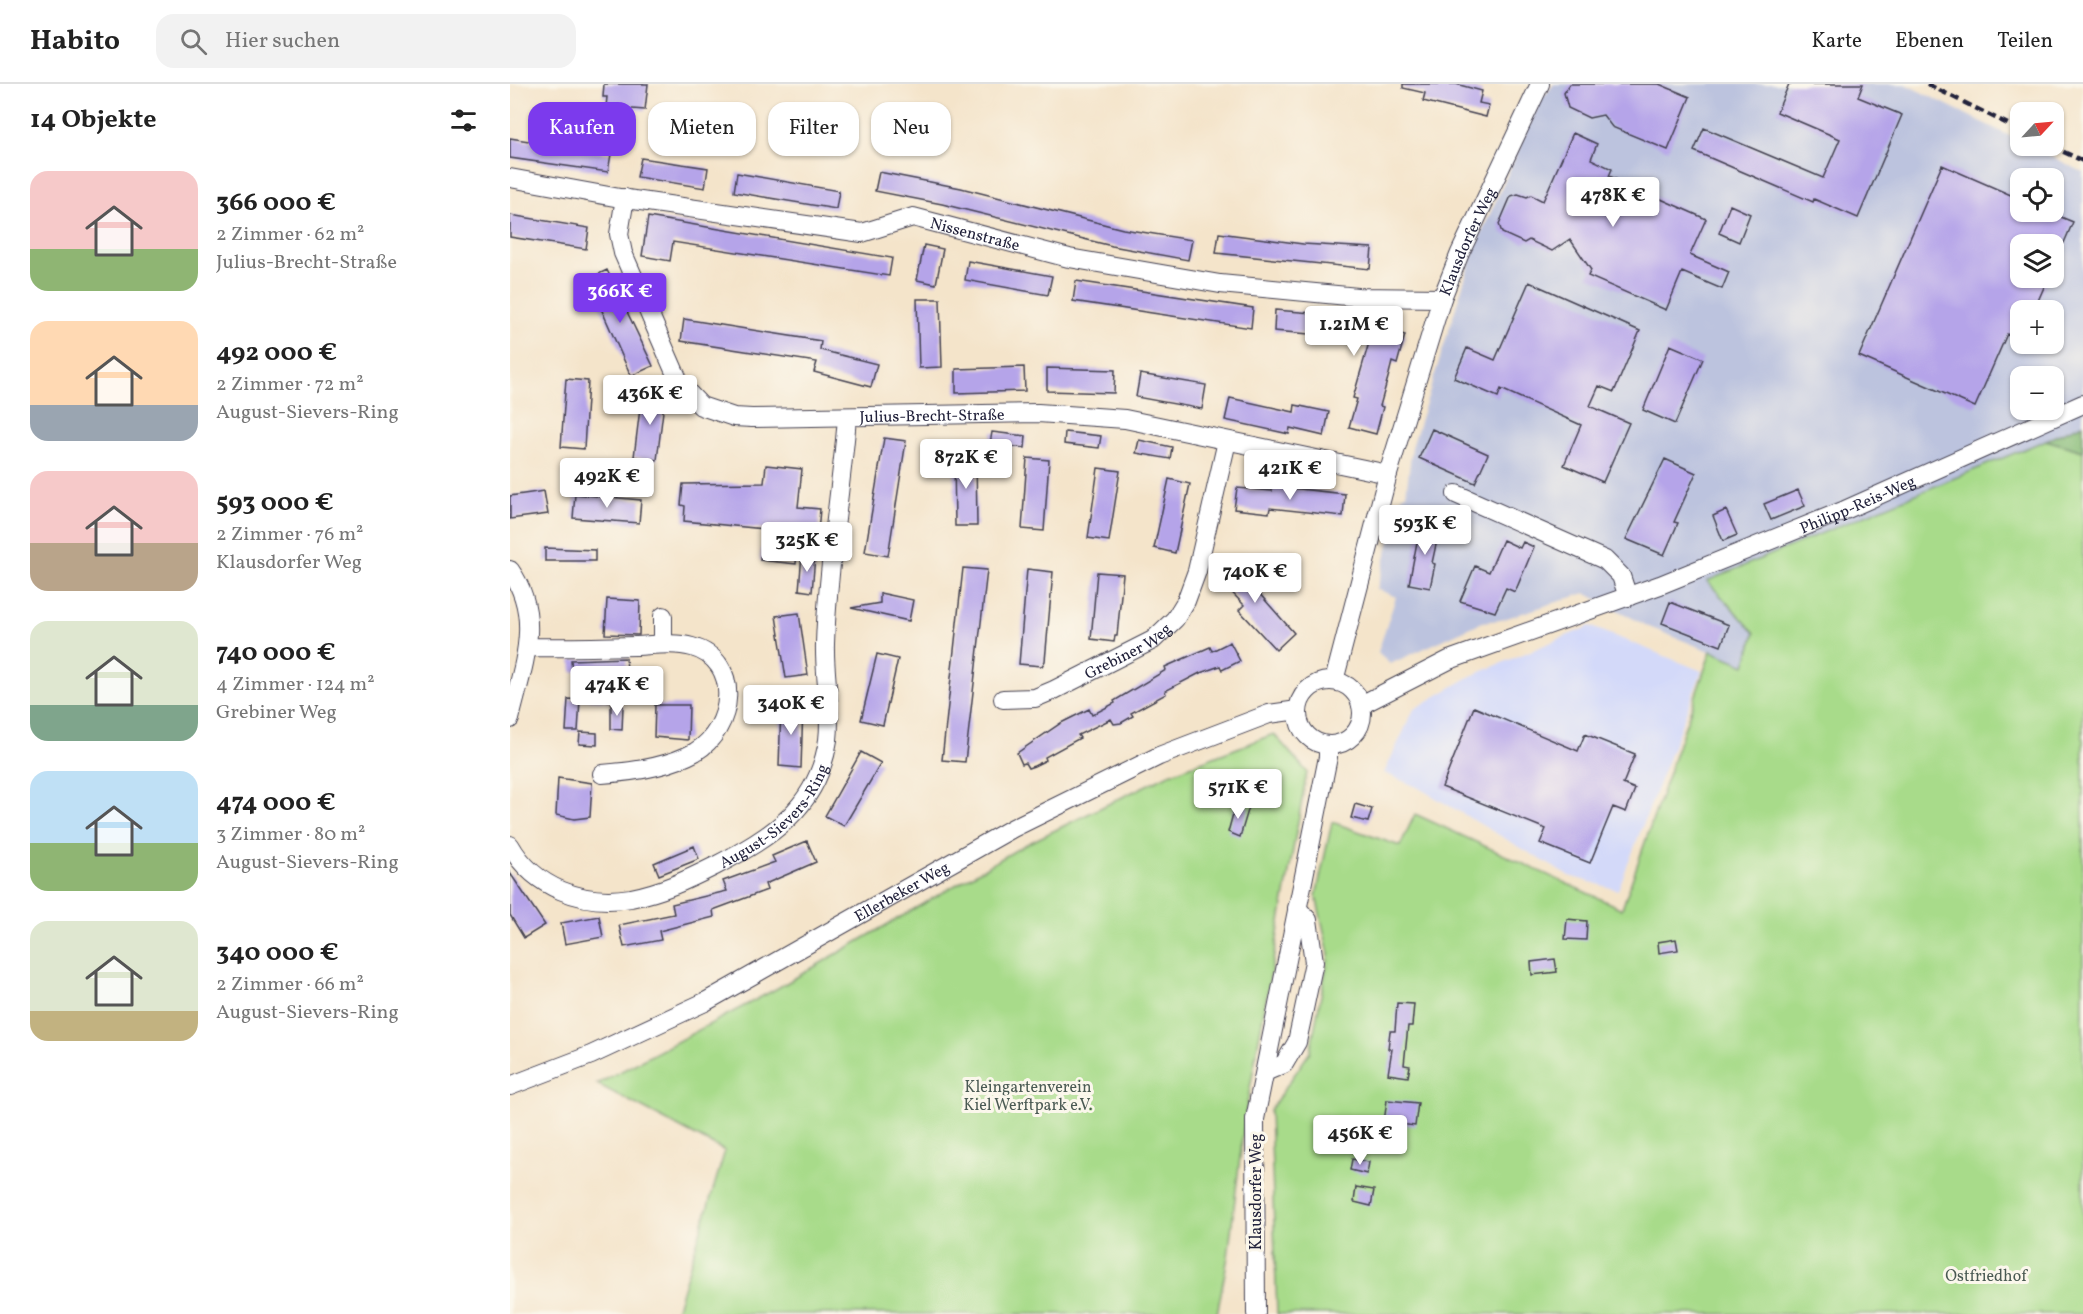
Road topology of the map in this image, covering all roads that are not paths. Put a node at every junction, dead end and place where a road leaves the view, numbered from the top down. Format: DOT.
graph roads {
  1 [pos="1540,84"];
  2 [pos="510,178"];
  3 [pos="625,198"];
  4 [pos="1442,298"];
  5 [pos="2083,404"];
  6 [pos="847,418"];
  7 [pos="1227,441"];
  8 [pos="1388,474"];
  9 [pos="1456,494"];
  10 [pos="510,570"];
  11 [pos="1628,597"];
  12 [pos="663,616"];
  13 [pos="663,644"];
  14 [pos="527,647"];
  15 [pos="1334,681"];
  16 [pos="1003,699"];
  17 [pos="1361,705"];
  18 [pos="1298,710"];
  19 [pos="510,719"];
  20 [pos="1328,746"];
  21 [pos="602,774"];
  22 [pos="510,845"];
  23 [pos="1297,908"];
  24 [pos="1265,1072"];
  25 [pos="510,1086"];
  26 [pos="1256,1314"];
  1 -- 4 [label="street, Klausdorfer Weg"];
  2 -- 3 [label="street, Nissenstraße"];
  3 -- 4 [label="street, Nissenstraße"];
  3 -- 6 [label="street, Julius-Brecht-Straße"];
  4 -- 8 [label="street, Klausdorfer Weg"];
  5 -- 11 [label="street, Philipp-Reis-Weg"];
  6 -- 7 [label="street, Julius-Brecht-Straße"];
  6 -- 22 [label="street, August-Sievers-Ring"];
  7 -- 8 [label="street, Julius-Brecht-Straße"];
  7 -- 16 [label="street, Grebiner Weg"];
  8 -- 15 [label="street, Klausdorfer Weg"];
  9 -- 11 [label="street"];
  10 -- 14 [label="street"];
  11 -- 17 [label="street, Philipp-Reis-Weg"];
  12 -- 13 [label="street"];
  13 -- 14 [label="street"];
  13 -- 21 [label="street"];
  14 -- 19 [label="street"];
  15 -- 17 [label="street"];
  15 -- 18 [label="street"];
  17 -- 20 [label="street"];
  18 -- 20 [label="street"];
  18 -- 25 [label="street, Ellerbeker Weg"];
  20 -- 23 [label="street, Klausdorfer Weg"];
  23 -- 24 [label="street, Klausdorfer Weg"];
  23 -- 24 [label="street"];
  24 -- 26 [label="street, Klausdorfer Weg"];
}
